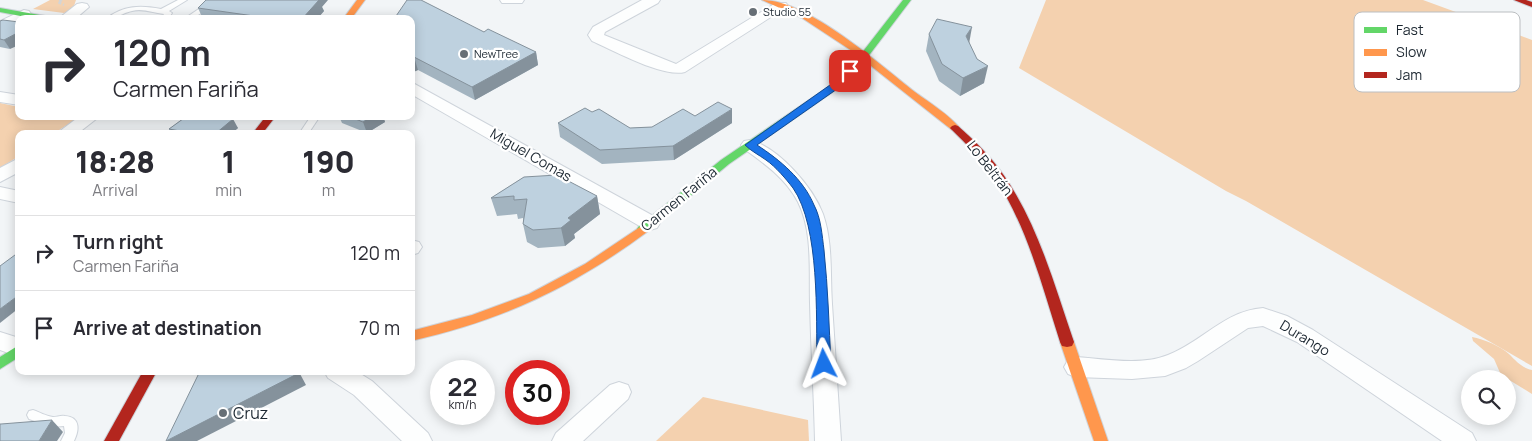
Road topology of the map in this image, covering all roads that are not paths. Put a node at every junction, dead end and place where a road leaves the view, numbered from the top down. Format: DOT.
graph roads {
  1 [pos="183,0"];
  2 [pos="217,0"];
  3 [pos="361,0"];
  4 [pos="507,0"];
  5 [pos="517,0"];
  6 [pos="653,0"];
  7 [pos="766,0"];
  8 [pos="907,0"];
  9 [pos="1518,0"];
  10 [pos="1532,5"];
  11 [pos="781,6"];
  12 [pos="83,9"];
  13 [pos="0,10"];
  14 [pos="24,14"];
  15 [pos="29,15"];
  16 [pos="72,15"];
  17 [pos="116,15"];
  18 [pos="163,15"];
  19 [pos="193,15"];
  20 [pos="350,15"];
  21 [pos="15,19"];
  22 [pos="0,27"];
  23 [pos="864,56"];
  24 [pos="415,89"];
  25 [pos="0,97"];
  26 [pos="15,99"];
  27 [pos="86,120"];
  28 [pos="268,120"];
  29 [pos="71,130"];
  30 [pos="260,130"];
  31 [pos="750,145"];
  32 [pos="15,167"];
  33 [pos="0,176"];
  34 [pos="0,192"];
  35 [pos="15,196"];
  36 [pos="650,223"];
  37 [pos="415,335"];
  38 [pos="0,341"];
  39 [pos="15,347"];
  40 [pos="15,352"];
  41 [pos="0,364"];
  42 [pos="1076,367"];
  43 [pos="148,375"];
  44 [pos="348,375"];
  45 [pos="362,380"];
  46 [pos="619,392"];
  47 [pos="33,415"];
  48 [pos="67,441"];
  49 [pos="112,441"];
  50 [pos="419,441"];
  51 [pos="565,441"];
  52 [pos="828,441"];
  53 [pos="1101,441"];
  54 [pos="1463,441"];
  1 -- 18 [label="lane"];
  2 -- 19 [label="lane"];
  3 -- 20 [label="street"];
  4 -- 5 [label="street"];
  6 -- 11 [label="street"];
  7 -- 11 [label="street, Lo Beltrán"];
  8 -- 23 [label="street, Carmen Fariña"];
  9 -- 10 [label="street"];
  11 -- 23 [label="street, Lo Beltrán"];
  12 -- 16 [label="street"];
  13 -- 14 [label="street"];
  14 -- 15 [label="street"];
  17 -- 18 [label="lane"];
  21 -- 22 [label="street"];
  23 -- 31 [label="street, Carmen Fariña"];
  23 -- 42 [label="street, Lo Beltrán"];
  24 -- 36 [label="street, Miguel Comas"];
  25 -- 26 [label="street"];
  27 -- 29 [label="street"];
  28 -- 30 [label="street"];
  31 -- 36 [label="street, Carmen Fariña"];
  31 -- 52 [label="street"];
  32 -- 33 [label="street"];
  34 -- 35 [label="street"];
  36 -- 37 [label="street, Carmen Fariña"];
  38 -- 39 [label="street"];
  40 -- 41 [label="street"];
  42 -- 53 [label="street, Lo Beltrán"];
  42 -- 54 [label="street, Durango"];
  43 -- 49 [label="street"];
  44 -- 45 [label="street"];
  45 -- 50 [label="street"];
  46 -- 51 [label="street"];
  47 -- 48 [label="lane"];
}
